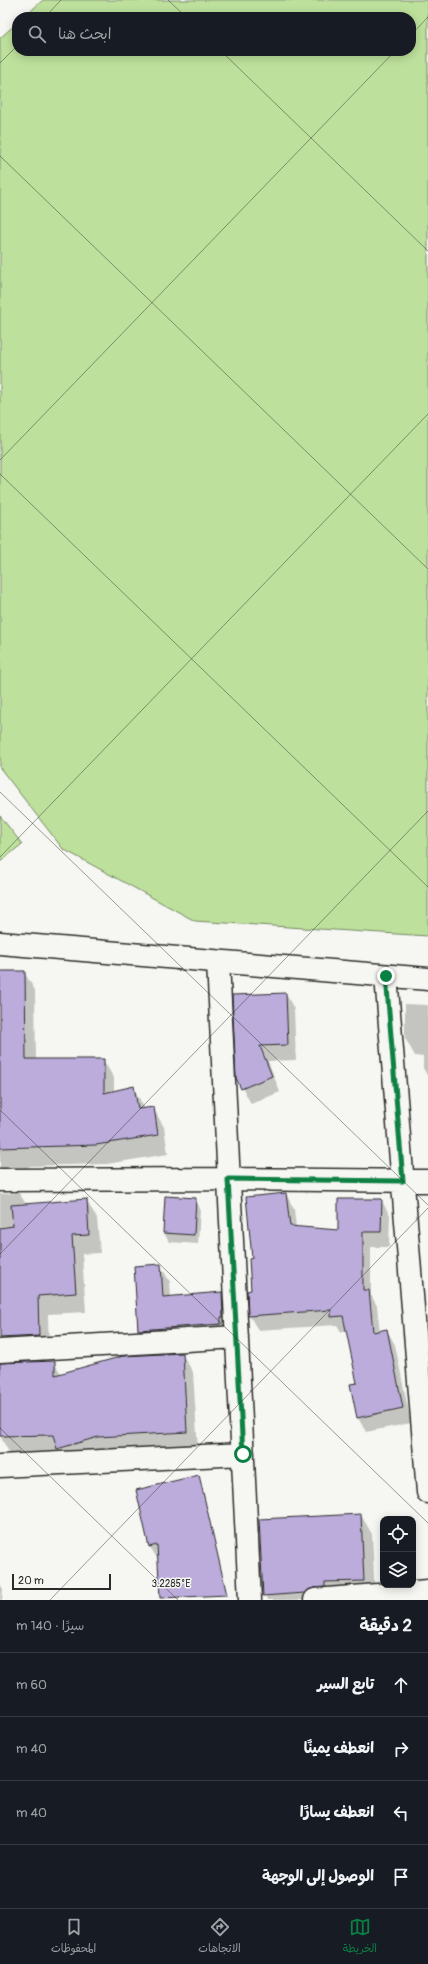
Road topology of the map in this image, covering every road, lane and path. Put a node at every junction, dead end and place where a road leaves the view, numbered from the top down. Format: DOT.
graph roads {
  1 [pos="0,943"];
  2 [pos="218,962"];
  3 [pos="386,976"];
  4 [pos="428,979"];
  5 [pos="228,1179"];
  6 [pos="0,1180"];
  7 [pos="403,1181"];
  8 [pos="428,1181"];
  9 [pos="237,1337"];
  10 [pos="0,1351"];
  11 [pos="243,1454"];
  12 [pos="0,1466"];
  13 [pos="428,1492"];
  14 [pos="428,1590"];
  15 [pos="250,1600"];
  16 [pos="315,1600"];
  1 -- 2 [label="street"];
  2 -- 3 [label="street"];
  2 -- 5 [label="street"];
  3 -- 4 [label="street"];
  3 -- 7 [label="street"];
  5 -- 6 [label="street"];
  5 -- 7 [label="street"];
  5 -- 9 [label="street"];
  7 -- 8 [label="street"];
  7 -- 13 [label="street"];
  9 -- 10 [label="street"];
  9 -- 11 [label="street"];
  11 -- 12 [label="street"];
  11 -- 15 [label="street"];
  14 -- 16 [label="street"];
}
